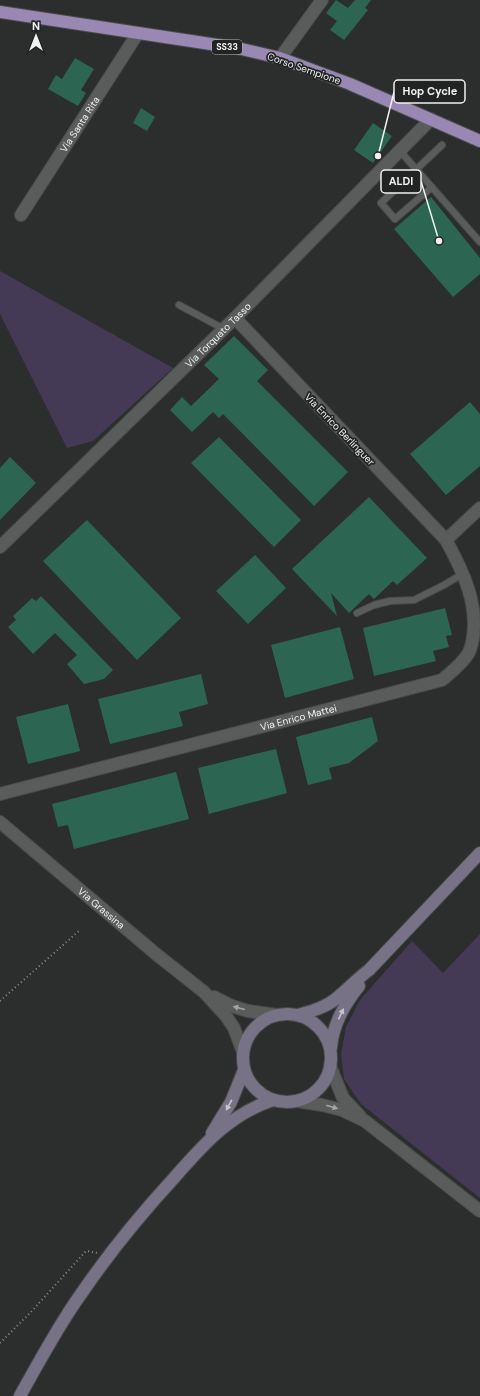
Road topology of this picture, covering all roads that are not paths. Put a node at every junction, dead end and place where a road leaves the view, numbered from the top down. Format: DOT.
graph roads {
  1 [pos="322,0"];
  2 [pos="0,12"];
  3 [pos="138,33"];
  4 [pos="280,58"];
  5 [pos="431,119"];
  6 [pos="480,141"];
  7 [pos="442,145"];
  8 [pos="400,151"];
  9 [pos="416,168"];
  10 [pos="432,187"];
  11 [pos="21,215"];
  12 [pos="480,242"];
  13 [pos="179,305"];
  14 [pos="234,318"];
  15 [pos="224,329"];
  16 [pos="480,508"];
  17 [pos="446,540"];
  18 [pos="0,547"];
  19 [pos="464,573"];
  20 [pos="358,613"];
  21 [pos="0,794"];
  22 [pos="0,822"];
  23 [pos="480,853"];
  24 [pos="369,970"];
  25 [pos="204,992"];
  26 [pos="278,1015"];
  27 [pos="298,1015"];
  28 [pos="330,1051"];
  29 [pos="243,1052"];
  30 [pos="330,1066"];
  31 [pos="244,1070"];
  32 [pos="273,1100"];
  33 [pos="296,1101"];
  34 [pos="364,1121"];
  35 [pos="210,1138"];
  36 [pos="480,1211"];
  37 [pos="20,1396"];
  1 -- 4 [label="street"];
  2 -- 3 [label="main road, Corso Sempione / SS33"];
  3 -- 4 [label="main road, Corso Sempione / SS33"];
  3 -- 11 [label="street, Via Santa Rita"];
  4 -- 5 [label="main road, Corso Sempione / SS33"];
  5 -- 6 [label="main road, Corso Sempione / SS33"];
  5 -- 8 [label="street, Via Torquato Tasso"];
  7 -- 9 [label="lane"];
  8 -- 9 [label="lane"];
  8 -- 14 [label="street, Via Torquato Tasso"];
  9 -- 10 [label="lane"];
  9 -- 10 [label="lane"];
  10 -- 12 [label="lane"];
  13 -- 15 [label="lane"];
  14 -- 15 [label="street, Via Torquato Tasso"];
  14 -- 17 [label="street, Via Enrico Berlinguer"];
  15 -- 18 [label="street, Via Torquato Tasso"];
  16 -- 17 [label="street"];
  17 -- 19 [label="street, Via Enrico Mattei"];
  19 -- 20 [label="lane"];
  19 -- 21 [label="street, Via Enrico Mattei"];
  22 -- 25 [label="street, Via Grassina"];
  23 -- 24 [label="main road"];
  24 -- 27 [label="main road"];
  28 -- 24 [label="main road, one-way"];
  26 -- 25 [label="street, Via Grassina, one-way"];
  25 -- 29 [label="street, Via Grassina"];
  26 -- 27 [label="main road"];
  26 -- 29 [label="main road"];
  27 -- 28 [label="main road"];
  28 -- 30 [label="main road"];
  29 -- 31 [label="main road"];
  30 -- 33 [label="main road"];
  30 -- 34 [label="street"];
  31 -- 32 [label="main road"];
  31 -- 35 [label="main road, one-way"];
  32 -- 33 [label="main road"];
  32 -- 35 [label="main road"];
  33 -- 34 [label="street, one-way"];
  34 -- 36 [label="street"];
  35 -- 37 [label="main road"];
}
